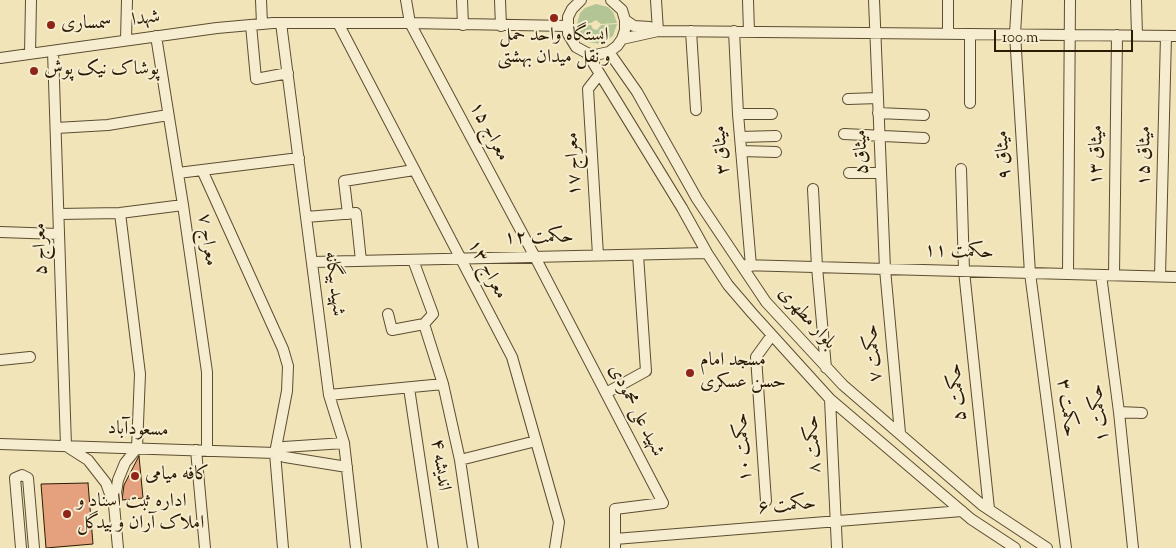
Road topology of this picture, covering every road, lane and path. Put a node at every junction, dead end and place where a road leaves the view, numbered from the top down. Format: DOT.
graph roads {
  1 [pos="31,0"];
  2 [pos="127,0"];
  3 [pos="261,0"];
  4 [pos="406,0"];
  5 [pos="462,0"];
  6 [pos="500,0"];
  7 [pos="581,0"];
  8 [pos="611,0"];
  9 [pos="656,0"];
  10 [pos="748,0"];
  11 [pos="874,0"];
  12 [pos="948,0"];
  13 [pos="1017,0"];
  14 [pos="1070,0"];
  15 [pos="1136,0"];
  16 [pos="572,4"];
  17 [pos="625,20"];
  18 [pos="281,23"];
  19 [pos="338,23"];
  20 [pos="410,23"];
  21 [pos="262,24"];
  22 [pos="251,25"];
  23 [pos="463,25"];
  24 [pos="502,26"];
  25 [pos="567,26"];
  26 [pos="658,31"];
  27 [pos="692,31"];
  28 [pos="734,32"];
  29 [pos="749,32"];
  30 [pos="875,33"];
  31 [pos="948,34"];
  32 [pos="970,34"];
  33 [pos="1015,34"];
  34 [pos="1070,35"];
  35 [pos="1118,35"];
  36 [pos="1137,35"];
  37 [pos="156,36"];
  38 [pos="1171,36"];
  39 [pos="622,39"];
  40 [pos="126,40"];
  41 [pos="53,51"];
  42 [pos="610,52"];
  43 [pos="587,53"];
  44 [pos="30,54"];
  45 [pos="0,58"];
  46 [pos="288,73"];
  47 [pos="599,75"];
  48 [pos="878,98"];
  49 [pos="848,99"];
  50 [pos="970,103"];
  51 [pos="696,110"];
  52 [pos="878,113"];
  53 [pos="738,114"];
  54 [pos="772,114"];
  55 [pos="924,114"];
  56 [pos="168,115"];
  57 [pos="56,128"];
  58 [pos="844,134"];
  59 [pos="880,135"];
  60 [pos="776,136"];
  61 [pos="740,137"];
  62 [pos="924,138"];
  63 [pos="741,151"];
  64 [pos="776,152"];
  65 [pos="299,158"];
  66 [pos="961,169"];
  67 [pos="202,170"];
  68 [pos="414,170"];
  69 [pos="178,173"];
  70 [pos="849,173"];
  71 [pos="881,173"];
  72 [pos="813,189"];
  73 [pos="183,205"];
  74 [pos="120,213"];
  75 [pos="59,214"];
  76 [pos="348,214"];
  77 [pos="306,216"];
  78 [pos="0,232"];
  79 [pos="59,234"];
  80 [pos="707,253"];
  81 [pos="638,254"];
  82 [pos="598,256"];
  83 [pos="535,257"];
  84 [pos="460,259"];
  85 [pos="413,260"];
  86 [pos="361,261"];
  87 [pos="312,262"];
  88 [pos="746,265"];
  89 [pos="817,267"];
  90 [pos="885,269"];
  91 [pos="964,271"];
  92 [pos="1030,273"];
  93 [pos="1068,274"];
  94 [pos="1101,275"];
  95 [pos="1114,275"];
  96 [pos="1160,276"];
  97 [pos="1176,277"];
  98 [pos="388,314"];
  99 [pos="424,324"];
  100 [pos="772,335"];
  101 [pos="814,354"];
  102 [pos="30,358"];
  103 [pos="0,360"];
  104 [pos="800,366"];
  105 [pos="826,368"];
  106 [pos="443,384"];
  107 [pos="410,388"];
  108 [pos="606,393"];
  109 [pos="329,395"];
  110 [pos="830,398"];
  111 [pos="1119,412"];
  112 [pos="1142,413"];
  113 [pos="900,434"];
  114 [pos="536,441"];
  115 [pos="344,443"];
  116 [pos="0,444"];
  117 [pos="66,446"];
  118 [pos="137,448"];
  119 [pos="196,450"];
  120 [pos="207,451"];
  121 [pos="275,453"];
  122 [pos="460,460"];
  123 [pos="348,467"];
  124 [pos="766,501"];
  125 [pos="114,505"];
  126 [pos="989,509"];
  127 [pos="962,511"];
  128 [pos="836,521"];
  129 [pos="615,543"];
  130 [pos="21,548"];
  131 [pos="34,548"];
  132 [pos="118,548"];
  133 [pos="205,548"];
  134 [pos="283,548"];
  135 [pos="356,548"];
  136 [pos="433,548"];
  137 [pos="473,548"];
  138 [pos="555,548"];
  139 [pos="837,548"];
  140 [pos="1015,548"];
  141 [pos="1047,548"];
  142 [pos="1066,548"];
  143 [pos="1133,548"];
  1 -- 44 [label="street"];
  2 -- 40 [label="street"];
  3 -- 21 [label="street"];
  4 -- 20 [label="street, معراج ۱۵"];
  5 -- 23 [label="street"];
  6 -- 24 [label="street"];
  7 -- 16 [label="street"];
  8 -- 17 [label="street"];
  9 -- 26 [label="street"];
  10 -- 29 [label="street"];
  11 -- 30 [label="street, میثاق۵"];
  12 -- 31 [label="street"];
  13 -- 33 [label="street, میثاق ۹"];
  14 -- 34 [label="street"];
  15 -- 36 [label="street"];
  16 -- 25 [label="street"];
  17 -- 26 [label="street"];
  17 -- 39 [label="street"];
  18 -- 19 [label="street, شهدا"];
  18 -- 21 [label="street, شهدا"];
  18 -- 46 [label="street, شهید بیگانه"];
  19 -- 20 [label="street, شهدا"];
  19 -- 68 [label="street, معراج ۱۳"];
  20 -- 23 [label="street, شهدا"];
  20 -- 83 [label="street, معراج ۱۵"];
  21 -- 22 [label="street, شهدا"];
  22 -- 37 [label="street, شهدا"];
  22 -- 46 [label="street"];
  23 -- 24 [label="street, شهدا"];
  24 -- 25 [label="street, شهدا"];
  25 -- 43 [label="street, بلوار مطهری"];
  26 -- 27 [label="street"];
  26 -- 39 [label="street"];
  27 -- 28 [label="street"];
  27 -- 51 [label="street"];
  28 -- 29 [label="street"];
  28 -- 53 [label="street, میثاق ۳"];
  29 -- 30 [label="street"];
  30 -- 31 [label="street"];
  30 -- 48 [label="street, میثاق۵"];
  31 -- 32 [label="street"];
  32 -- 33 [label="street"];
  32 -- 50 [label="street"];
  33 -- 34 [label="street"];
  33 -- 92 [label="street, میثاق ۹"];
  34 -- 35 [label="street"];
  34 -- 93 [label="street"];
  35 -- 36 [label="street"];
  35 -- 95 [label="street, میثاق ۱۳"];
  36 -- 38 [label="street"];
  37 -- 40 [label="street, شهدا"];
  37 -- 56 [label="street, معراج ۷"];
  38 -- 96 [label="street, میثاق ۱۵"];
  39 -- 42 [label="street"];
  40 -- 41 [label="street, شهدا"];
  41 -- 44 [label="street, شهدا"];
  41 -- 57 [label="street, معراج ۵"];
  42 -- 43 [label="street"];
  42 -- 88 [label="street, بلوار مطهری"];
  43 -- 47 [label="street, بلوار مطهری"];
  44 -- 45 [label="street, شهدا"];
  46 -- 65 [label="street, شهید بیگانه"];
  47 -- 80 [label="street, بلوار مطهری"];
  47 -- 82 [label="street, معراج ۱۷"];
  48 -- 49 [label="street"];
  48 -- 52 [label="street, میثاق۵"];
  52 -- 55 [label="street"];
  52 -- 59 [label="street, میثاق۵"];
  53 -- 54 [label="street"];
  53 -- 61 [label="street, میثاق ۳"];
  56 -- 57 [label="street"];
  56 -- 69 [label="street, معراج ۷"];
  57 -- 75 [label="street, معراج ۵"];
  58 -- 59 [label="street"];
  59 -- 62 [label="street"];
  59 -- 71 [label="street, میثاق۵"];
  60 -- 61 [label="street"];
  61 -- 63 [label="street, میثاق ۳"];
  63 -- 64 [label="street"];
  63 -- 88 [label="street, میثاق ۳"];
  65 -- 67 [label="street"];
  65 -- 77 [label="street, شهید بیگانه"];
  66 -- 91 [label="street, حکمت ۵"];
  67 -- 69 [label="street"];
  67 -- 121 [label="street"];
  68 -- 76 [label="street"];
  68 -- 84 [label="street, معراج ۱۳"];
  69 -- 73 [label="street, معراج ۷"];
  70 -- 71 [label="street"];
  71 -- 90 [label="street, میثاق۵"];
  72 -- 89 [label="street"];
  73 -- 74 [label="street"];
  73 -- 120 [label="street, معراج ۷"];
  74 -- 75 [label="street"];
  74 -- 118 [label="street"];
  75 -- 79 [label="street, معراج ۵"];
  76 -- 77 [label="street"];
  76 -- 86 [label="street"];
  77 -- 87 [label="street, شهید بیگانه"];
  78 -- 79 [label="street"];
  79 -- 117 [label="street, معراج ۵"];
  80 -- 81 [label="street, حکمت ۱۲"];
  80 -- 100 [label="street, بلوار مطهری"];
  81 -- 82 [label="street, حکمت ۱۲"];
  81 -- 108 [label="street"];
  82 -- 83 [label="street, حکمت ۱۲"];
  83 -- 84 [label="street, حکمت ۱۲"];
  83 -- 108 [label="street, شهید علی محمودی"];
  84 -- 85 [label="street, حکمت ۱۲"];
  84 -- 114 [label="street, معراج ۱۳"];
  85 -- 86 [label="street, حکمت ۱۲"];
  85 -- 99 [label="street"];
  86 -- 87 [label="street, حکمت ۱۲"];
  87 -- 109 [label="street, شهید بیگانه"];
  88 -- 89 [label="street, حکمت ۱۱"];
  88 -- 101 [label="street, بلوار مطهری"];
  89 -- 90 [label="street, حکمت ۱۱"];
  89 -- 105 [label="street"];
  90 -- 91 [label="street, حکمت ۱۱"];
  90 -- 113 [label="street, حکمت ۷"];
  91 -- 92 [label="street, حکمت ۱۱"];
  91 -- 126 [label="street, حکمت ۵"];
  92 -- 93 [label="street, حکمت ۱۱"];
  92 -- 142 [label="street, حکمت ۳"];
  93 -- 94 [label="street, حکمت ۱۱"];
  94 -- 95 [label="street, حکمت ۱۱"];
  94 -- 111 [label="street, حکمت ۱"];
  95 -- 96 [label="street, حکمت ۱۱"];
  96 -- 97 [label="street, حکمت ۱۱"];
  98 -- 99 [label="street"];
  99 -- 106 [label="street"];
  100 -- 104 [label="street, بلوار مطهری"];
  100 -- 124 [label="street, حکمت ۱۰"];
  101 -- 104 [label="street"];
  101 -- 105 [label="street, بلوار مطهری"];
  102 -- 103 [label="street"];
  104 -- 110 [label="street, بلوار مطهری"];
  105 -- 113 [label="street, بلوار مطهری"];
  106 -- 107 [label="street"];
  106 -- 122 [label="street"];
  107 -- 109 [label="street"];
  107 -- 136 [label="street, اندیشه ۴"];
  108 -- 129 [label="street, شهید علی محمودی"];
  109 -- 115 [label="street, شهید بیگانه"];
  110 -- 127 [label="street, بلوار مطهری"];
  110 -- 128 [label="street, حکمت ۸"];
  111 -- 112 [label="street"];
  111 -- 143 [label="street, حکمت ۱"];
  113 -- 126 [label="street, بلوار مطهری"];
  114 -- 122 [label="street"];
  114 -- 138 [label="street, معراج ۱۳"];
  115 -- 121 [label="street, مسعودآباد"];
  115 -- 123 [label="street, شهید بیگانه"];
  116 -- 117 [label="street, مسعودآباد"];
  117 -- 118 [label="street, مسعودآباد"];
  117 -- 125 [label="street"];
  118 -- 119 [label="street, مسعودآباد"];
  118 -- 125 [label="street"];
  119 -- 120 [label="street, مسعودآباد"];
  119 -- 133 [label="street"];
  120 -- 121 [label="street, مسعودآباد"];
  121 -- 123 [label="street, مسعودآباد"];
  121 -- 134 [label="street"];
  122 -- 137 [label="street"];
  123 -- 135 [label="street, شهید بیگانه"];
  125 -- 132 [label="street"];
  126 -- 141 [label="street, بلوار مطهری"];
  127 -- 128 [label="street, حکمت ۶"];
  127 -- 140 [label="street, بلوار مطهری"];
  128 -- 129 [label="street, حکمت ۶"];
  128 -- 139 [label="street, حکمت ۸"];
  130 -- 131 [label="street"];
}
